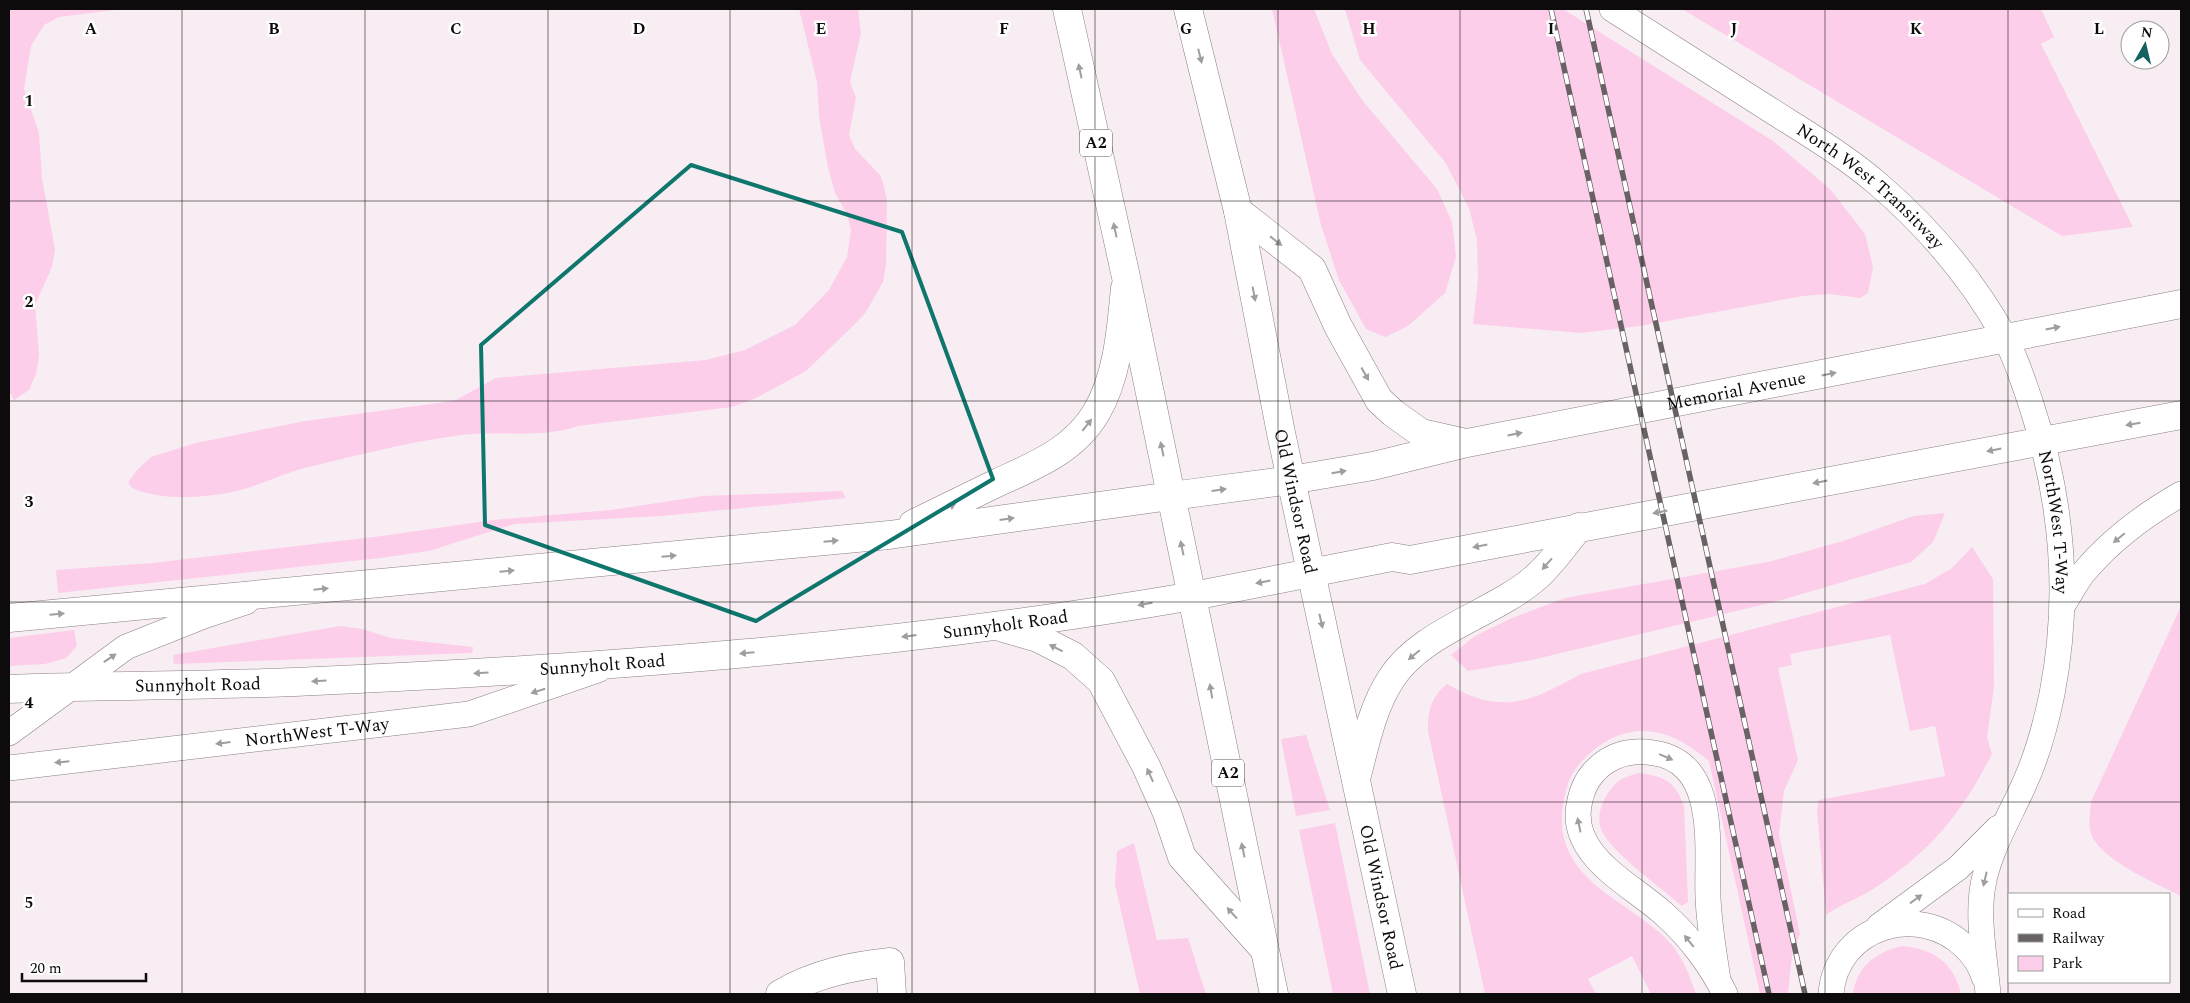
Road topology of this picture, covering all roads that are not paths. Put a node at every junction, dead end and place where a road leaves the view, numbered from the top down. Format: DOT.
graph roads {
  1 [pos="1066,9"];
  2 [pos="1188,9"];
  3 [pos="1612,9"];
  4 [pos="1238,212"];
  5 [pos="1126,277"];
  6 [pos="2181,304"];
  7 [pos="2005,337"];
  8 [pos="2181,415"];
  9 [pos="2042,441"];
  10 [pos="1467,443"];
  11 [pos="1292,480"];
  12 [pos="2181,494"];
  13 [pos="1171,496"];
  14 [pos="1579,527"];
  15 [pos="889,535"];
  16 [pos="1310,573"];
  17 [pos="272,594"];
  18 [pos="1193,596"];
  19 [pos="2063,605"];
  20 [pos="9,618"];
  21 [pos="992,625"];
  22 [pos="617,664"];
  23 [pos="70,687"];
  24 [pos="9,689"];
  25 [pos="9,733"];
  26 [pos="9,768"];
  27 [pos="1356,779"];
  28 [pos="2008,817"];
  29 [pos="1862,938"];
  30 [pos="1264,949"];
  31 [pos="1722,987"];
  32 [pos="780,994"];
  33 [pos="892,994"];
  34 [pos="1274,994"];
  35 [pos="1402,994"];
  36 [pos="1831,994"];
  37 [pos="1988,994"];
  5 -- 1 [label="main road, A2, one-way"];
  2 -- 4 [label="main road, Old Windsor Road, one-way"];
  3 -- 7 [label="lane, North West Transitway"];
  4 -- 10 [label="main road, one-way"];
  4 -- 11 [label="main road, Old Windsor Road, one-way"];
  13 -- 5 [label="main road, A2, one-way"];
  15 -- 5 [label="main road, one-way"];
  7 -- 6 [label="main road, Memorial Avenue, one-way"];
  7 -- 9 [label="lane, North West Transitway"];
  10 -- 7 [label="main road, Memorial Avenue, one-way"];
  8 -- 9 [label="main road, one-way"];
  9 -- 14 [label="main road, one-way"];
  9 -- 19 [label="lane, NorthWest T-Way"];
  11 -- 10 [label="main road, Memorial Avenue, one-way"];
  13 -- 11 [label="main road, Memorial Avenue, one-way"];
  11 -- 16 [label="main road, Old Windsor Road"];
  12 -- 19 [label="lane, one-way"];
  15 -- 13 [label="main road, one-way"];
  18 -- 13 [label="main road, A2, one-way"];
  14 -- 16 [label="main road, one-way"];
  14 -- 27 [label="main road, one-way"];
  17 -- 15 [label="main road, one-way"];
  16 -- 18 [label="main road, Sunnyholt Road, one-way"];
  16 -- 27 [label="main road, Old Windsor Road, one-way"];
  20 -- 17 [label="main road, one-way"];
  23 -- 17 [label="lane, one-way"];
  18 -- 21 [label="main road, Sunnyholt Road, one-way"];
  30 -- 18 [label="main road, A2, one-way"];
  19 -- 28 [label="lane"];
  21 -- 22 [label="main road, Sunnyholt Road, one-way"];
  30 -- 21 [label="main road, one-way"];
  22 -- 23 [label="main road, Sunnyholt Road, one-way"];
  22 -- 26 [label="lane, NorthWest T-Way, one-way"];
  23 -- 24 [label="main road, Sunnyholt Road"];
  23 -- 25 [label="lane"];
  27 -- 35 [label="main road, Old Windsor Road"];
  29 -- 28 [label="lane, one-way"];
  28 -- 37 [label="lane, one-way"];
  29 -- 36 [label="lane"];
  29 -- 37 [label="lane"];
  30 -- 34 [label="main road, A2"];
  31 -- 31 [label="lane, one-way"];
  32 -- 33 [label="main road"];
}
